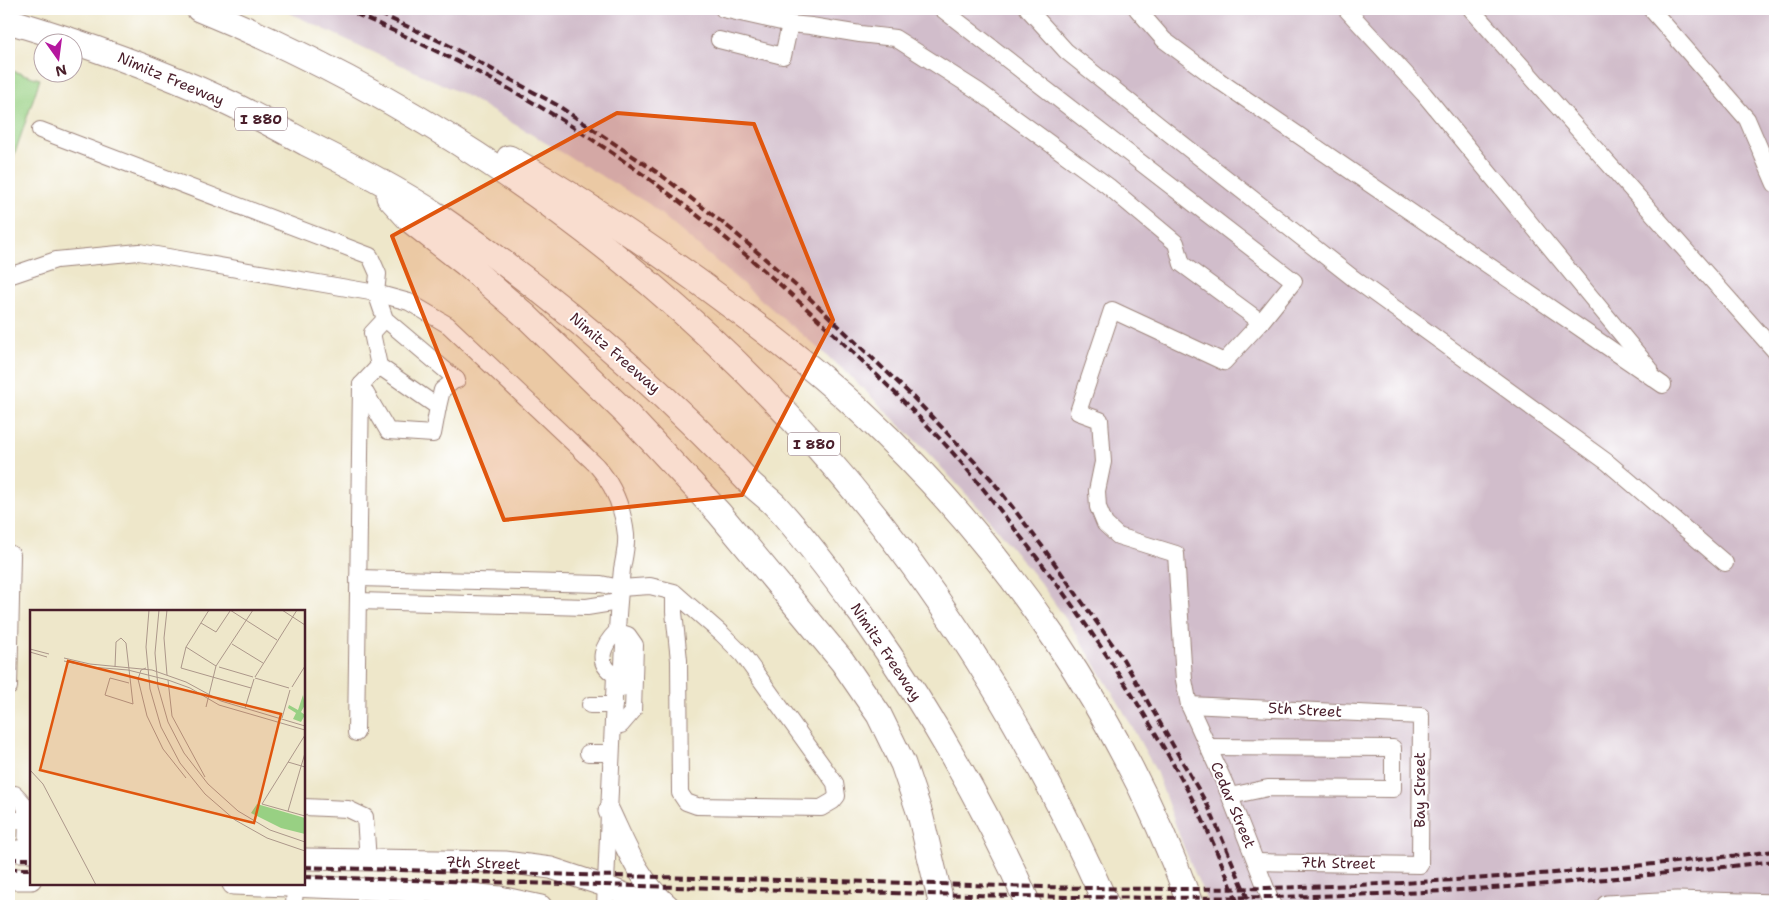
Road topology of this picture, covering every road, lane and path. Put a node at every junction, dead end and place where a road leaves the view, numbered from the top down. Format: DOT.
graph roads {
  1 [pos="199,9"];
  2 [pos="723,9"];
  3 [pos="942,9"];
  4 [pos="1028,9"];
  5 [pos="1137,9"];
  6 [pos="1346,9"];
  7 [pos="1471,9"];
  8 [pos="1651,9"];
  9 [pos="9,21"];
  10 [pos="790,24"];
  11 [pos="719,40"];
  12 [pos="388,100"];
  13 [pos="40,130"];
  14 [pos="369,175"];
  15 [pos="1775,184"];
  16 [pos="9,276"];
  17 [pos="376,293"];
  18 [pos="385,320"];
  19 [pos="1261,322"];
  20 [pos="1775,351"];
  21 [pos="379,366"];
  22 [pos="362,385"];
  23 [pos="438,407"];
  24 [pos="9,553"];
  25 [pos="1725,563"];
  26 [pos="358,578"];
  27 [pos="674,592"];
  28 [pos="619,595"];
  29 [pos="358,601"];
  30 [pos="617,631"];
  31 [pos="9,687"];
  32 [pos="590,705"];
  33 [pos="614,705"];
  34 [pos="1189,705"];
  35 [pos="1421,716"];
  36 [pos="356,733"];
  37 [pos="615,739"];
  38 [pos="1208,747"];
  39 [pos="588,753"];
  40 [pos="9,794"];
  41 [pos="1230,796"];
  42 [pos="305,807"];
  43 [pos="609,811"];
  44 [pos="9,820"];
  45 [pos="27,820"];
  46 [pos="22,851"];
  47 [pos="305,859"];
  48 [pos="368,861"];
  49 [pos="1257,862"];
  50 [pos="1420,865"];
  51 [pos="9,878"];
  52 [pos="30,879"];
  53 [pos="295,885"];
  54 [pos="305,885"];
  55 [pos="605,896"];
  56 [pos="1775,904"];
  57 [pos="294,906"];
  58 [pos="541,906"];
  59 [pos="656,906"];
  60 [pos="669,906"];
  61 [pos="942,906"];
  62 [pos="1029,906"];
  63 [pos="1107,906"];
  64 [pos="1191,906"];
  65 [pos="1273,906"];
  66 [pos="1607,906"];
  1 -- 12 [label="highway, I 880"];
  2 -- 10 [label="street"];
  3 -- 19 [label="street"];
  4 -- 25 [label="street"];
  5 -- 6 [label="street"];
  7 -- 20 [label="street"];
  8 -- 15 [label="street"];
  9 -- 14 [label="highway, Nimitz Freeway / I 880"];
  10 -- 11 [label="street"];
  10 -- 19 [label="street"];
  12 -- 63 [label="highway, I 880"];
  12 -- 64 [label="highway"];
  13 -- 17 [label="street"];
  14 -- 61 [label="highway"];
  14 -- 62 [label="highway, Nimitz Freeway / I 880"];
  16 -- 17 [label="street"];
  17 -- 18 [label="street"];
  17 -- 28 [label="street"];
  18 -- 21 [label="street"];
  18 -- 23 [label="street"];
  19 -- 34 [label="street, Cedar Street"];
  21 -- 22 [label="street"];
  21 -- 23 [label="street"];
  22 -- 23 [label="street"];
  22 -- 26 [label="street"];
  24 -- 31 [label="street"];
  26 -- 28 [label="street"];
  26 -- 29 [label="street"];
  27 -- 27 [label="street"];
  27 -- 28 [label="street"];
  28 -- 29 [label="street"];
  28 -- 30 [label="street"];
  29 -- 36 [label="street"];
  30 -- 33 [label="street"];
  30 -- 37 [label="street"];
  32 -- 33 [label="street"];
  33 -- 37 [label="street"];
  34 -- 35 [label="street, 5th Street"];
  34 -- 38 [label="street, Cedar Street"];
  35 -- 50 [label="street, Bay Street"];
  37 -- 39 [label="street"];
  37 -- 43 [label="street"];
  38 -- 41 [label="street, Cedar Street"];
  38 -- 41 [label="street"];
  40 -- 45 [label="street"];
  41 -- 49 [label="street, Cedar Street"];
  42 -- 48 [label="street"];
  43 -- 55 [label="street"];
  43 -- 60 [label="main road"];
  44 -- 45 [label="street"];
  45 -- 46 [label="street"];
  47 -- 48 [label="main road, 7th Street"];
  48 -- 55 [label="main road, 7th Street"];
  49 -- 50 [label="street, 7th Street"];
  49 -- 65 [label="street, Cedar Street"];
  51 -- 52 [label="main road"];
  53 -- 57 [label="street"];
  54 -- 58 [label="main road, 7th Street"];
  55 -- 59 [label="main road, 7th Street"];
  56 -- 66 [label="main road"];
}
